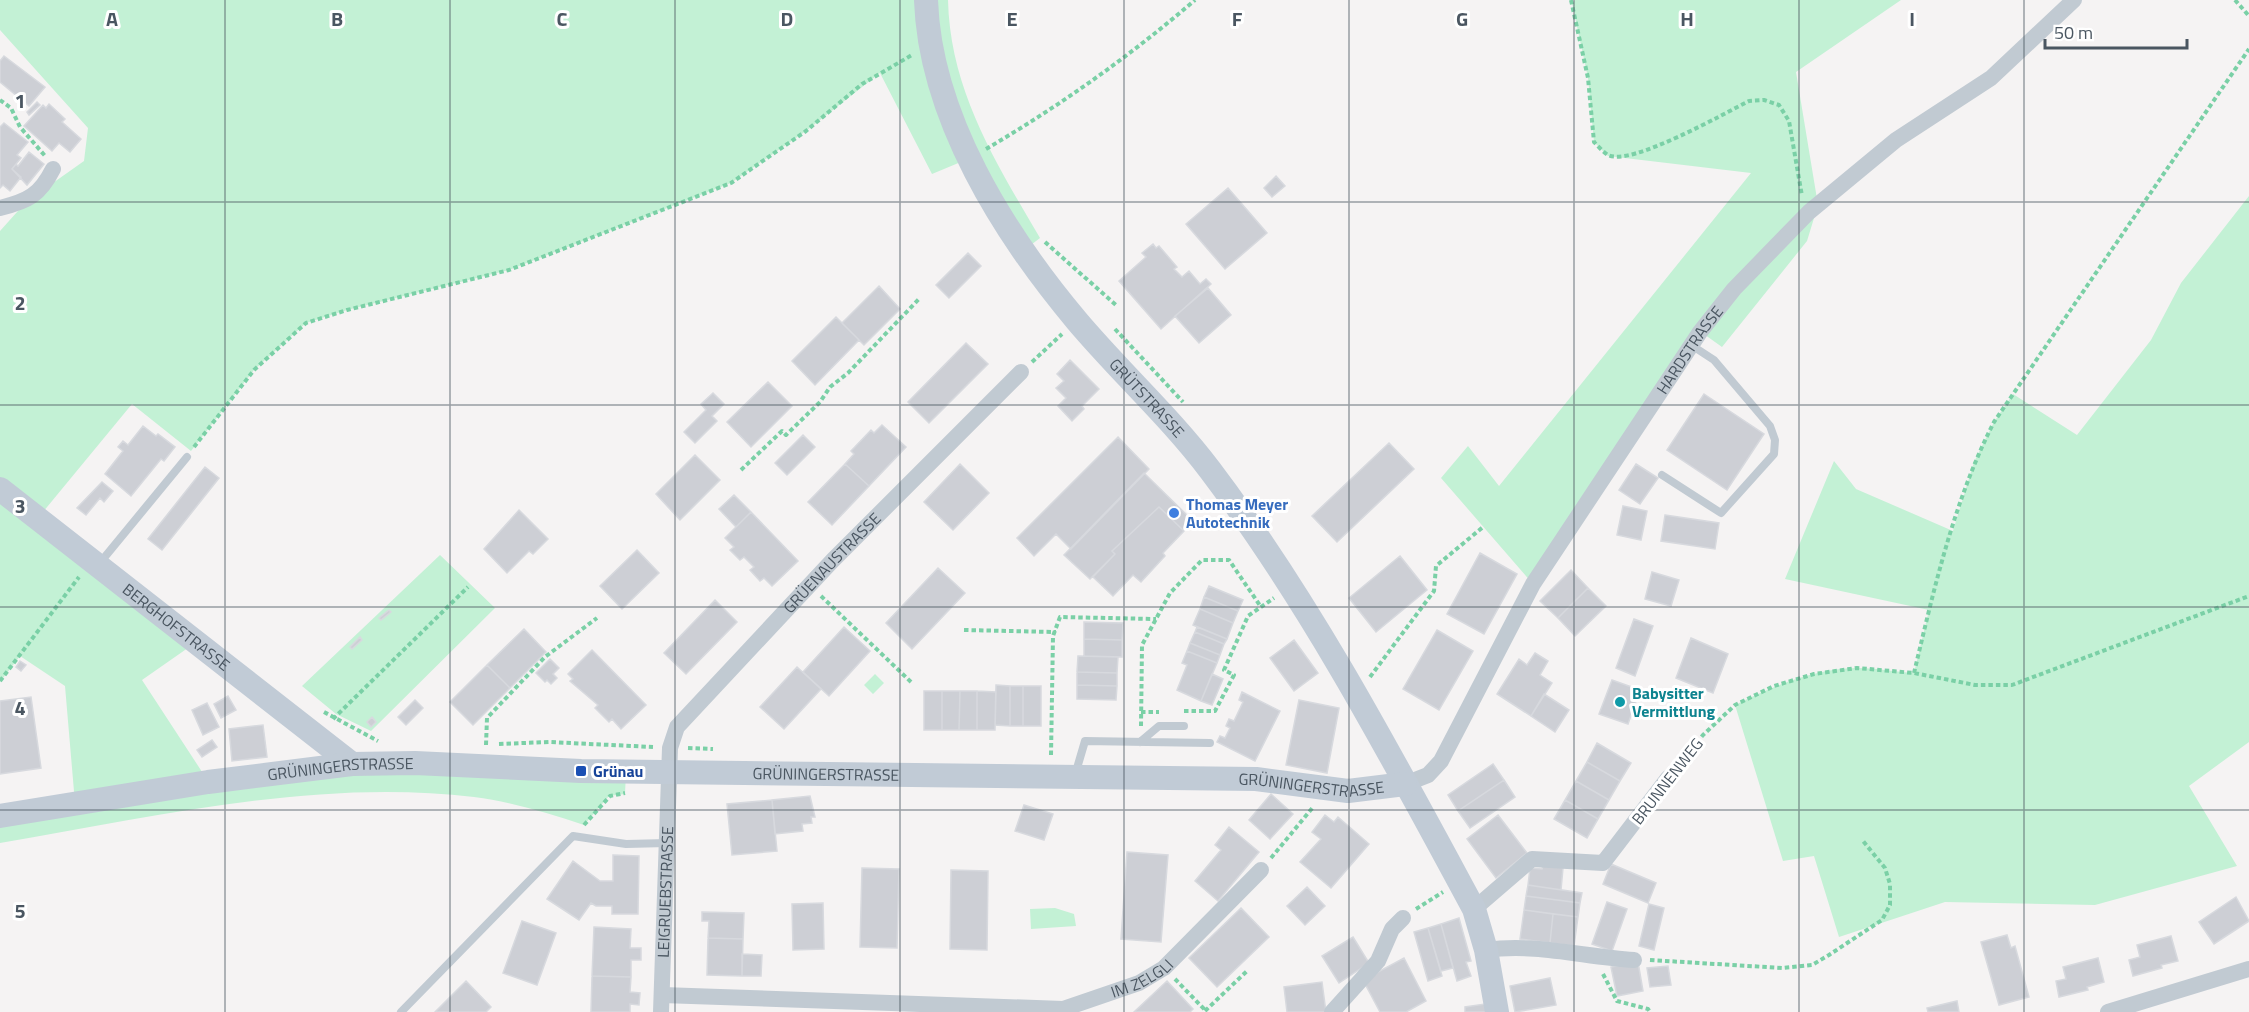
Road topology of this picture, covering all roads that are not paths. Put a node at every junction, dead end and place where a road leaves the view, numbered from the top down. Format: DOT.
graph roads {
  1 [pos="926,0"];
  2 [pos="2074,0"];
  3 [pos="53,168"];
  4 [pos="0,208"];
  5 [pos="1691,345"];
  6 [pos="1021,372"];
  7 [pos="186,457"];
  8 [pos="1662,475"];
  9 [pos="0,489"];
  10 [pos="88,575"];
  11 [pos="1184,726"];
  12 [pos="1140,741"];
  13 [pos="1210,743"];
  14 [pos="670,760"];
  15 [pos="352,764"];
  16 [pos="1078,767"];
  17 [pos="1668,778"];
  18 [pos="1405,784"];
  19 [pos="0,816"];
  20 [pos="667,843"];
  21 [pos="1261,870"];
  22 [pos="1474,909"];
  23 [pos="1403,918"];
  24 [pos="1486,950"];
  25 [pos="1634,960"];
  26 [pos="2249,969"];
  27 [pos="662,1004"];
  28 [pos="969,1009"];
  29 [pos="401,1012"];
  30 [pos="1332,1012"];
  31 [pos="1497,1012"];
  32 [pos="2108,1012"];
  1 -- 18 [label="main road, GRÜTSTRASSE"];
  2 -- 5 [label="street, HARDSTRASSE"];
  3 -- 4 [label="street"];
  5 -- 8 [label="lane"];
  5 -- 18 [label="street, HARDSTRASSE"];
  6 -- 14 [label="street, GRÜENAUSTRASSE"];
  7 -- 10 [label="lane"];
  9 -- 10 [label="main road, BERGHOFSTRASSE"];
  10 -- 15 [label="main road, BERGHOFSTRASSE"];
  11 -- 12 [label="lane"];
  12 -- 13 [label="lane"];
  12 -- 16 [label="lane"];
  14 -- 15 [label="main road, GRÜNINGERSTRASSE"];
  14 -- 16 [label="main road, GRÜNINGERSTRASSE"];
  14 -- 20 [label="street, LEIGRUEBSTRASSE"];
  15 -- 19 [label="main road, GRÜNINGERSTRASSE"];
  16 -- 18 [label="main road, GRÜNINGERSTRASSE"];
  17 -- 22 [label="street, BRUNNENWEG"];
  18 -- 22 [label="main road, GRÜNINGERSTRASSE"];
  20 -- 27 [label="street, LEIGRUEBSTRASSE"];
  20 -- 29 [label="lane"];
  21 -- 28 [label="street, IM ZELGLI"];
  22 -- 24 [label="main road, GRÜNINGERSTRASSE"];
  23 -- 30 [label="street"];
  24 -- 25 [label="street"];
  24 -- 31 [label="main road, GRÜNINGERSTRASSE"];
  26 -- 32 [label="street"];
  27 -- 28 [label="street, IM ZELGLI"];
}
